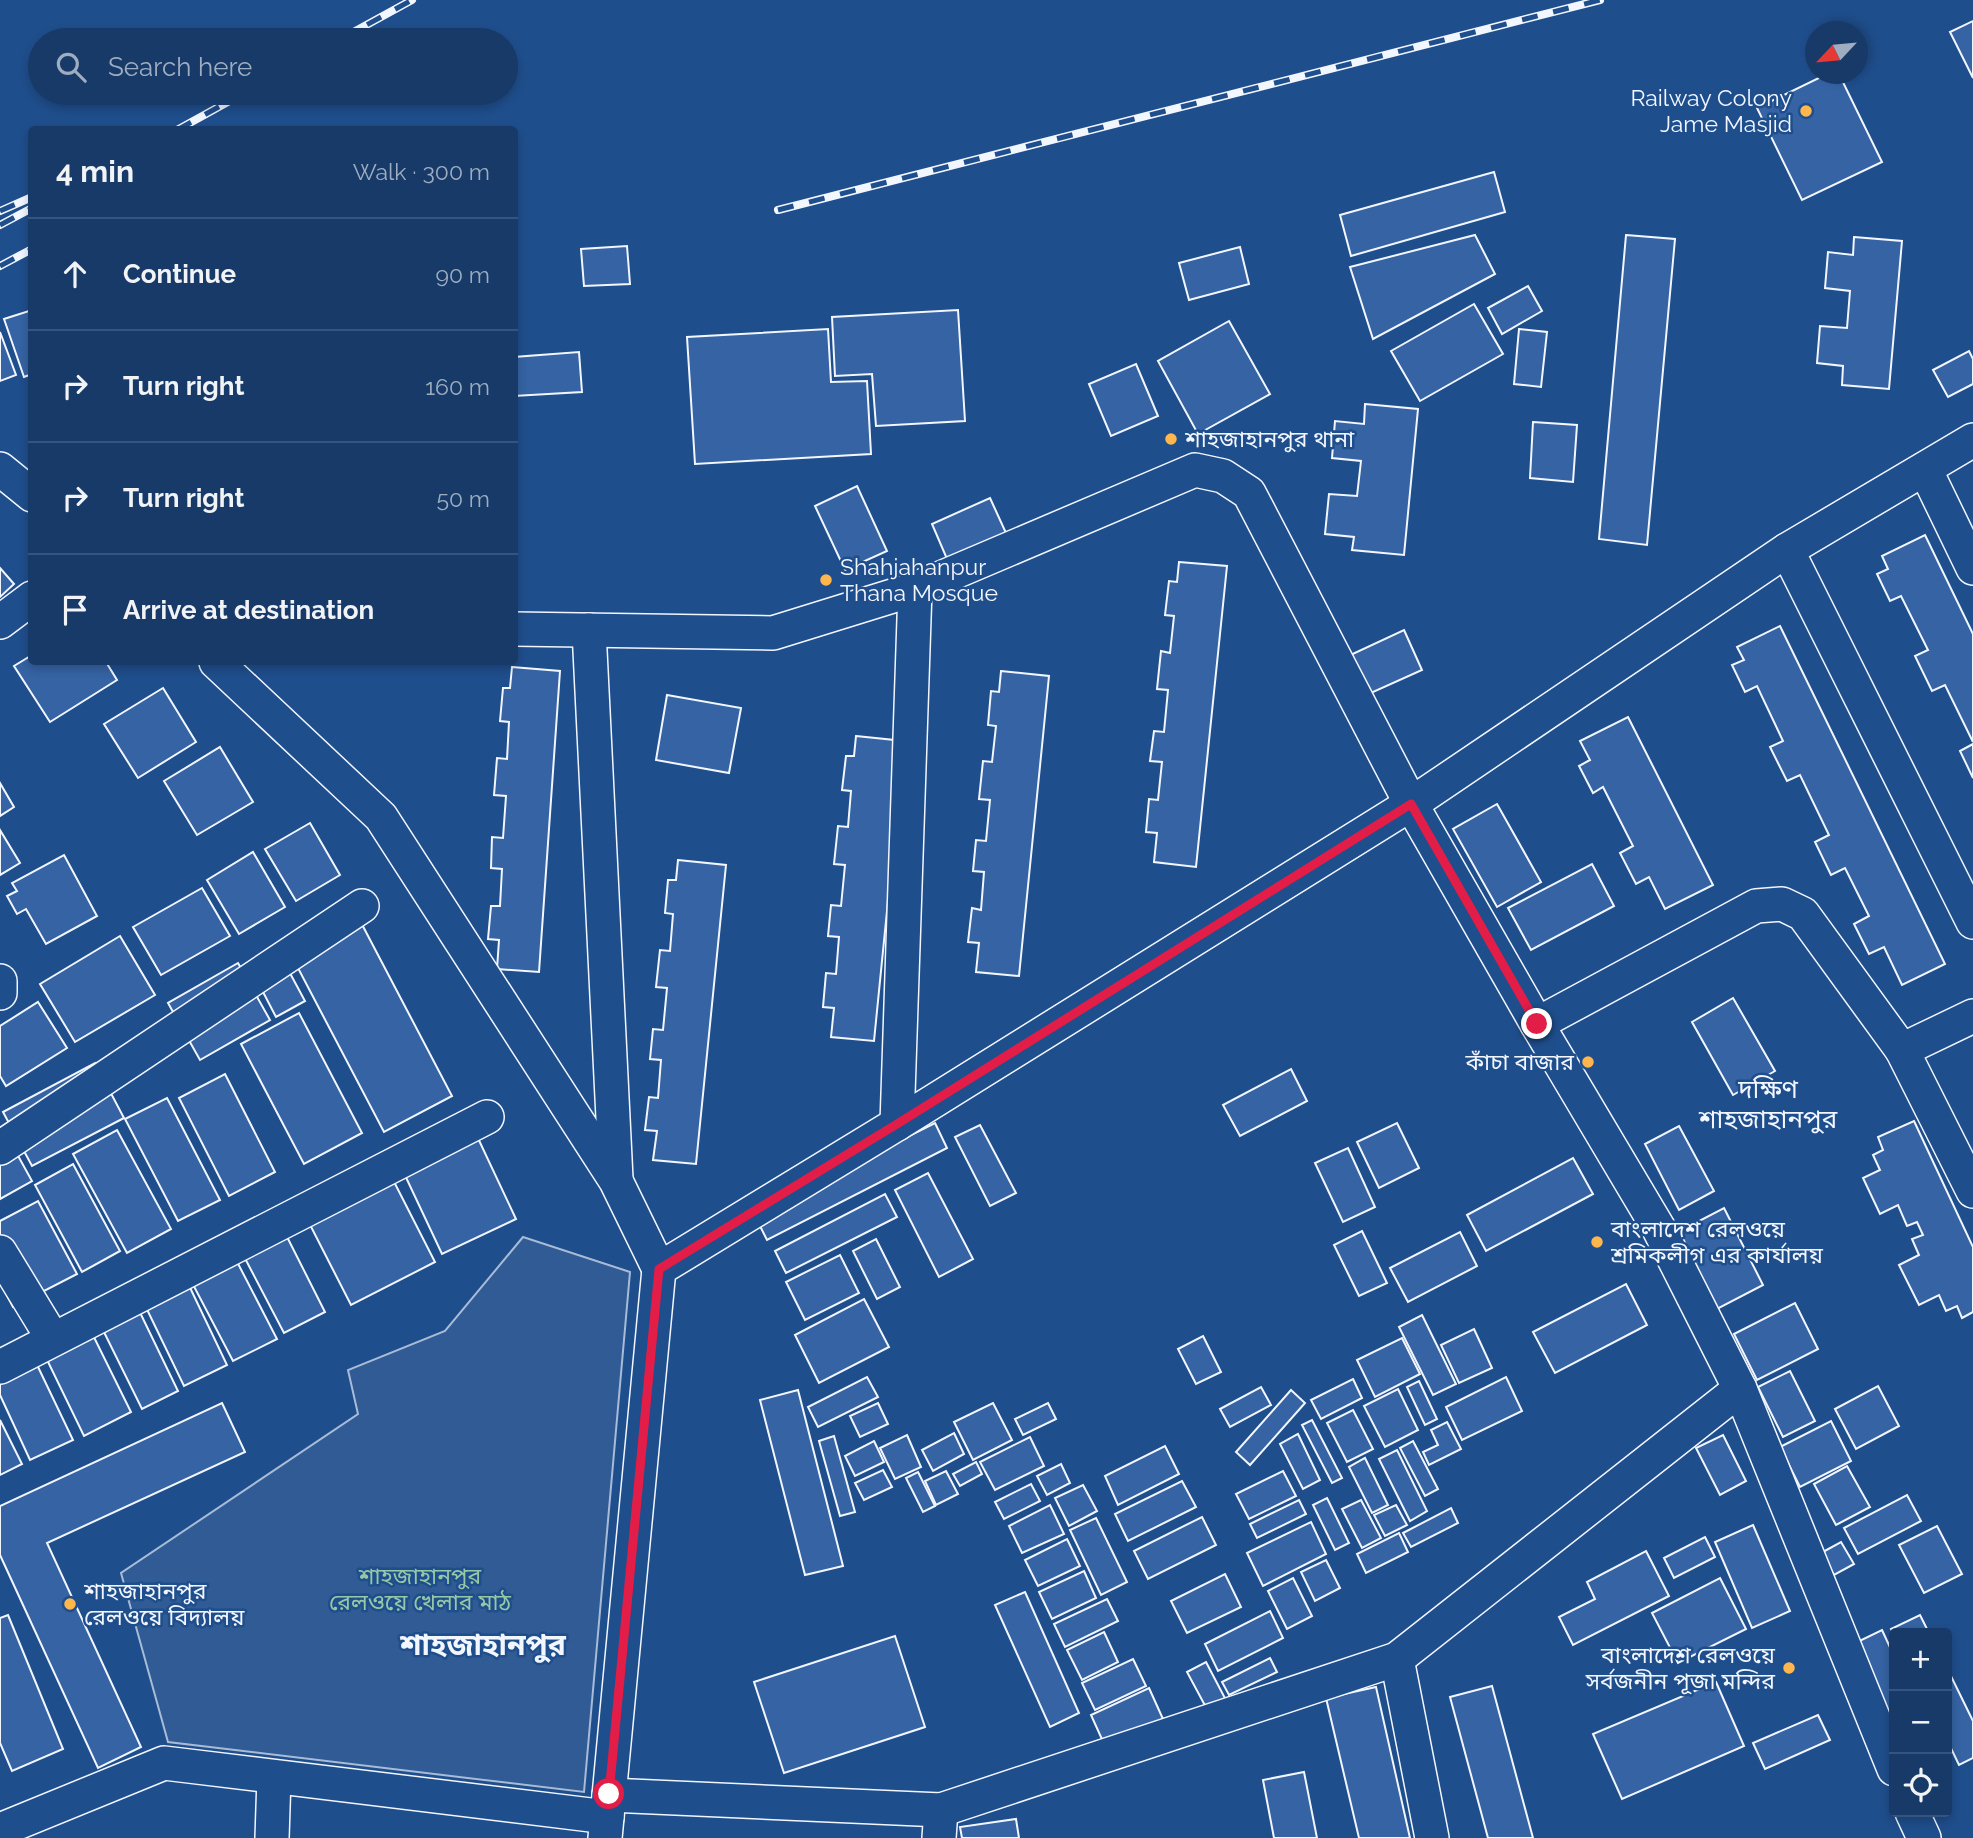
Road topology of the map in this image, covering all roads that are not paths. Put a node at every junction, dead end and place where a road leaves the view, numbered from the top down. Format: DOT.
graph roads {
  1 [pos="1973,440"];
  2 [pos="0,469"];
  3 [pos="1925,469"];
  4 [pos="28,492"];
  5 [pos="1787,550"];
  6 [pos="1973,568"];
  7 [pos="915,589"];
  8 [pos="28,601"];
  9 [pos="0,622"];
  10 [pos="518,629"];
  11 [pos="589,630"];
  12 [pos="219,665"];
  13 [pos="1411,804"];
  14 [pos="362,906"];
  15 [pos="1973,922"];
  16 [pos="0,981"];
  17 [pos="0,993"];
  18 [pos="1973,1016"];
  19 [pos="1537,1024"];
  20 [pos="1902,1050"];
  21 [pos="487,1117"];
  22 [pos="897,1124"];
  23 [pos="0,1148"];
  24 [pos="616,1181"];
  25 [pos="1973,1192"];
  26 [pos="0,1252"];
  27 [pos="659,1269"];
  28 [pos="53,1339"];
  29 [pos="0,1367"];
  30 [pos="1740,1389"];
  31 [pos="1397,1659"];
  32 [pos="1889,1757"];
  33 [pos="274,1777"];
  34 [pos="607,1817"];
  35 [pos="1914,1817"];
  36 [pos="940,1824"];
  37 [pos="0,1830"];
  38 [pos="272,1838"];
  39 [pos="1432,1838"];
  40 [pos="1924,1838"];
  1 -- 3 [label="street"];
  2 -- 4 [label="street"];
  3 -- 5 [label="street"];
  3 -- 6 [label="street"];
  5 -- 13 [label="street"];
  5 -- 15 [label="street"];
  7 -- 11 [label="street"];
  7 -- 13 [label="street"];
  7 -- 22 [label="street"];
  8 -- 9 [label="street"];
  10 -- 11 [label="street"];
  11 -- 24 [label="street"];
  12 -- 24 [label="street"];
  13 -- 19 [label="street"];
  13 -- 22 [label="street"];
  14 -- 23 [label="street"];
  16 -- 17 [label="street"];
  18 -- 20 [label="street"];
  19 -- 20 [label="street"];
  19 -- 30 [label="street"];
  20 -- 25 [label="street"];
  21 -- 28 [label="street"];
  22 -- 27 [label="street"];
  24 -- 27 [label="street"];
  26 -- 28 [label="street"];
  27 -- 34 [label="street"];
  28 -- 29 [label="street"];
  30 -- 31 [label="street"];
  30 -- 32 [label="street"];
  31 -- 36 [label="street"];
  31 -- 39 [label="street"];
  33 -- 34 [label="street"];
  33 -- 37 [label="street"];
  33 -- 38 [label="street"];
  34 -- 36 [label="street"];
  35 -- 40 [label="street"];
}
